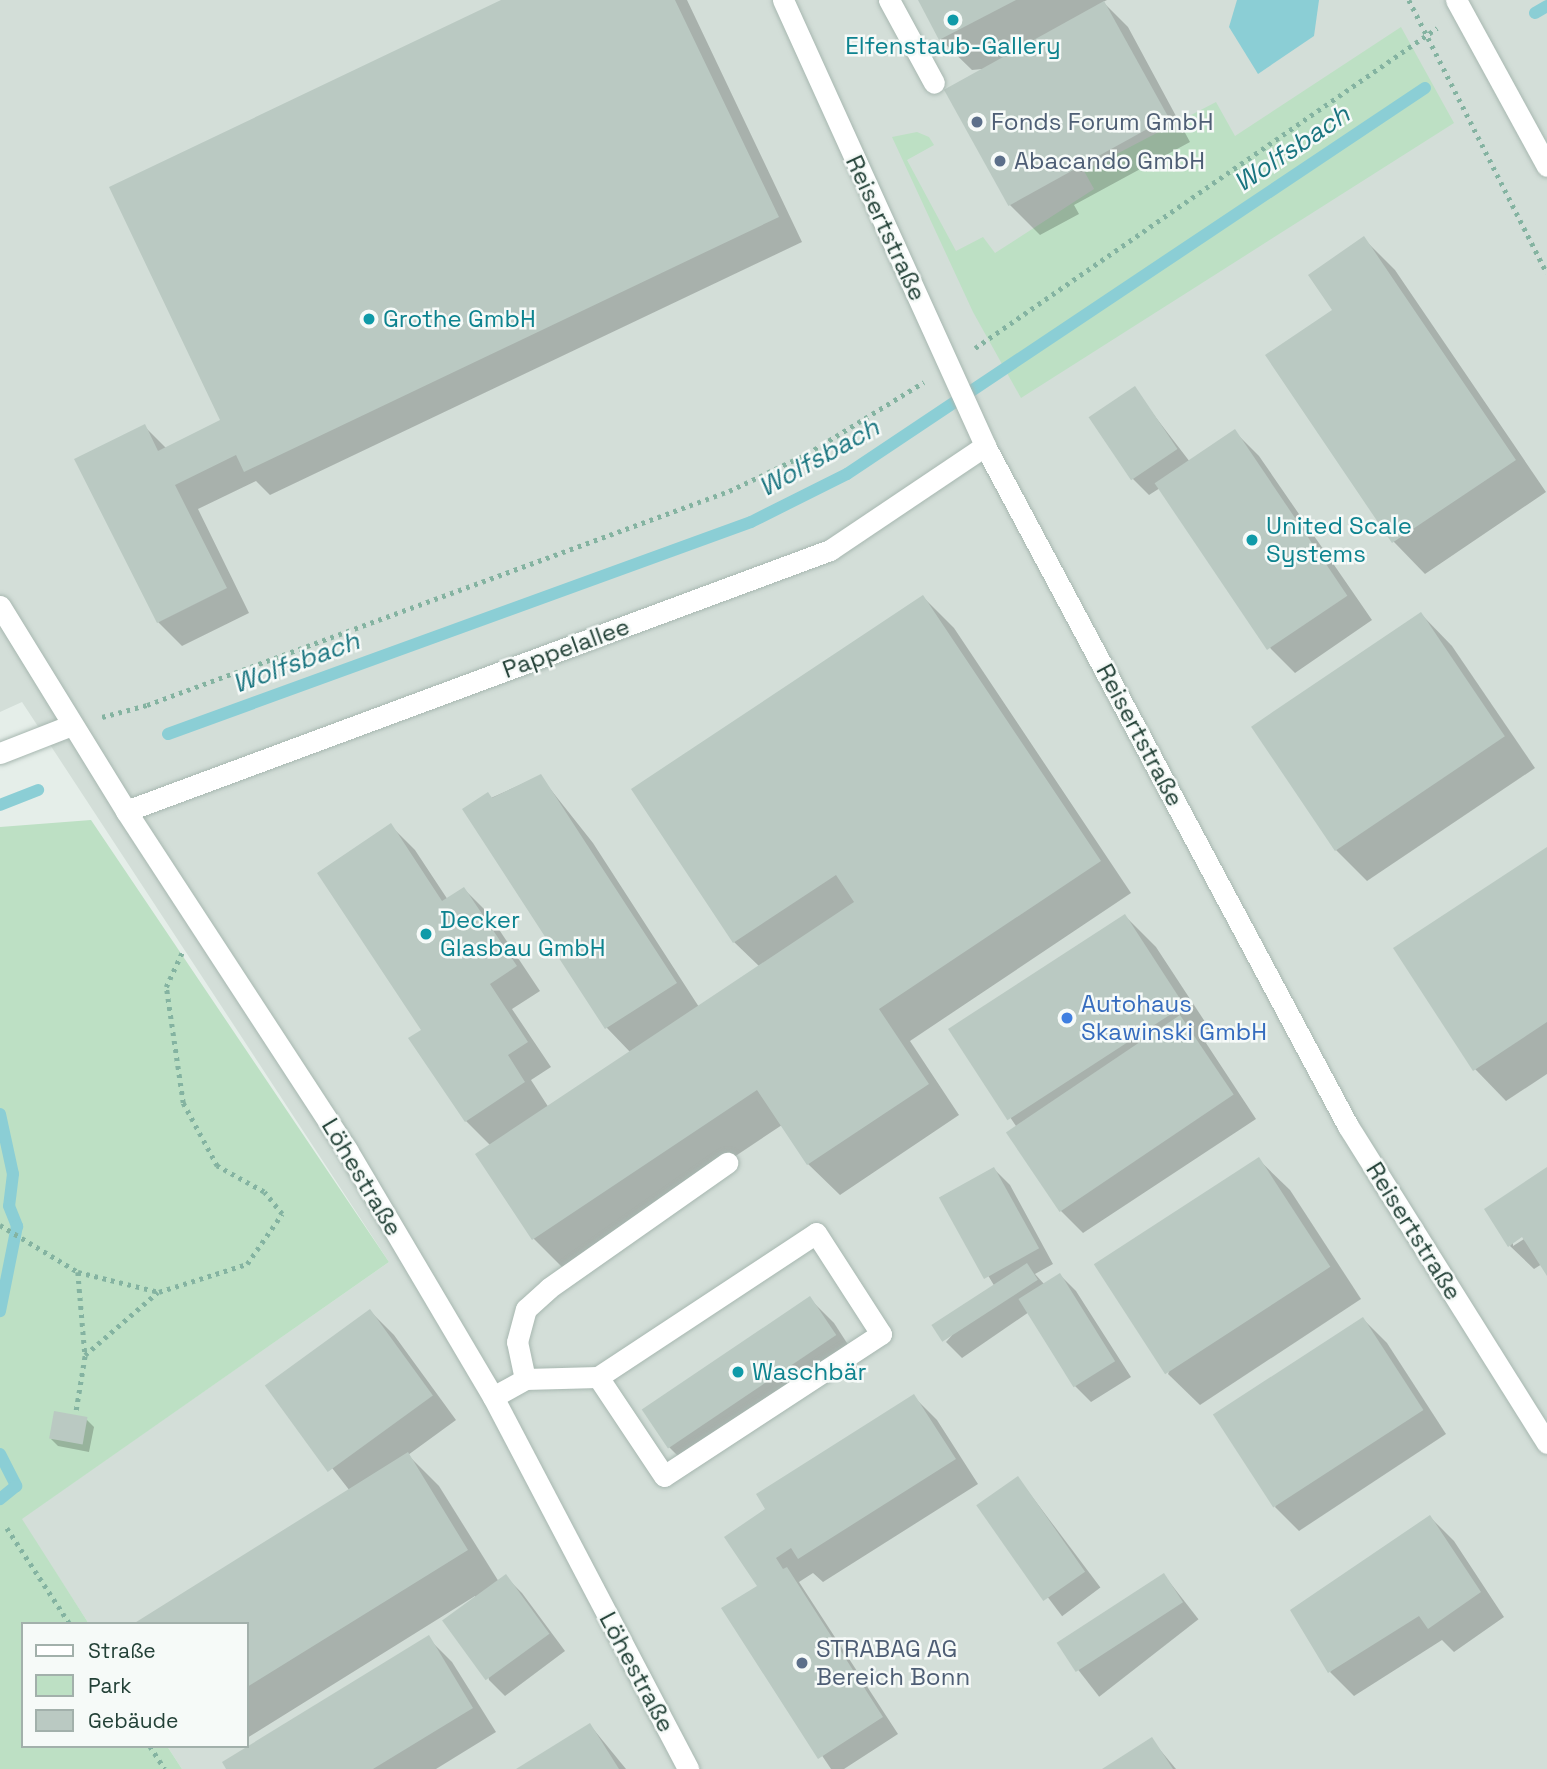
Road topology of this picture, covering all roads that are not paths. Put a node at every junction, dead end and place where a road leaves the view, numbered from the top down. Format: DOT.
graph roads {
  1 [pos="783,0"];
  2 [pos="889,0"];
  3 [pos="1459,5"];
  4 [pos="934,83"];
  5 [pos="1547,166"];
  6 [pos="985,446"];
  7 [pos="0,606"];
  8 [pos="72,725"];
  9 [pos="0,753"];
  10 [pos="126,811"];
  11 [pos="727,1163"];
  12 [pos="598,1377"];
  13 [pos="524,1379"];
  14 [pos="493,1397"];
  15 [pos="1547,1443"];
  16 [pos="688,1769"];
  1 -- 6 [label="street, Reisertstraße"];
  2 -- 4 [label="street"];
  3 -- 5 [label="street"];
  6 -- 10 [label="street, Pappelallee"];
  6 -- 15 [label="street, Reisertstraße"];
  7 -- 8 [label="street, Löhestraße"];
  8 -- 9 [label="street"];
  8 -- 10 [label="street, Löhestraße"];
  10 -- 14 [label="street, Löhestraße"];
  11 -- 13 [label="street"];
  12 -- 12 [label="street"];
  12 -- 13 [label="street"];
  13 -- 14 [label="street"];
  14 -- 16 [label="street, Löhestraße"];
}
